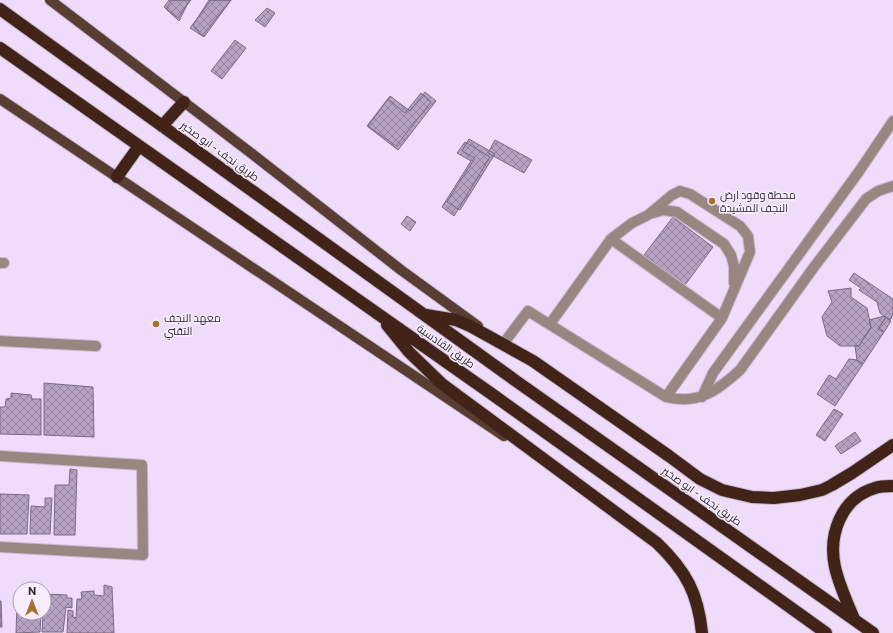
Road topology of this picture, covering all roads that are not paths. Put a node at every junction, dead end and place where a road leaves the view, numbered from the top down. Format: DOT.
graph roads {
  1 [pos="50,0"];
  2 [pos="0,9"];
  3 [pos="0,48"];
  4 [pos="0,99"];
  5 [pos="184,102"];
  6 [pos="893,121"];
  7 [pos="162,126"];
  8 [pos="139,146"];
  9 [pos="117,177"];
  10 [pos="893,186"];
  11 [pos="648,215"];
  12 [pos="611,239"];
  13 [pos="733,291"];
  14 [pos="425,315"];
  15 [pos="381,316"];
  16 [pos="722,318"];
  17 [pos="550,324"];
  18 [pos="0,341"];
  19 [pos="503,344"];
  20 [pos="96,346"];
  21 [pos="516,381"];
  22 [pos="666,397"];
  23 [pos="702,397"];
  24 [pos="893,445"];
  25 [pos="0,456"];
  26 [pos="893,486"];
  27 [pos="591,495"];
  28 [pos="0,547"];
  29 [pos="854,619"];
  30 [pos="702,633"];
  31 [pos="826,633"];
  32 [pos="873,633"];
  1 -- 5 [label="main road"];
  2 -- 7 [label="highway, طريق نجف - ابو صخير"];
  3 -- 8 [label="highway"];
  4 -- 9 [label="main road"];
  5 -- 7 [label="highway"];
  5 -- 19 [label="main road"];
  6 -- 23 [label="lane"];
  7 -- 14 [label="highway, طريق نجف - ابو صخير"];
  8 -- 9 [label="highway"];
  8 -- 15 [label="highway"];
  9 -- 27 [label="main road"];
  10 -- 23 [label="lane"];
  11 -- 12 [label="lane"];
  11 -- 13 [label="lane"];
  11 -- 13 [label="lane"];
  12 -- 16 [label="lane"];
  12 -- 17 [label="lane"];
  13 -- 16 [label="lane"];
  14 -- 19 [label="highway"];
  14 -- 21 [label="highway, طريق القادسية"];
  15 -- 27 [label="highway"];
  15 -- 31 [label="highway, طريق القادسية"];
  16 -- 22 [label="lane"];
  17 -- 19 [label="lane"];
  17 -- 22 [label="lane"];
  18 -- 20 [label="lane"];
  19 -- 24 [label="highway"];
  21 -- 29 [label="highway, طريق نجف - ابو صخير"];
  22 -- 23 [label="lane"];
  25 -- 28 [label="lane"];
  26 -- 29 [label="highway"];
  27 -- 30 [label="highway"];
  29 -- 32 [label="highway, طريق نجف - ابو صخير"];
}
